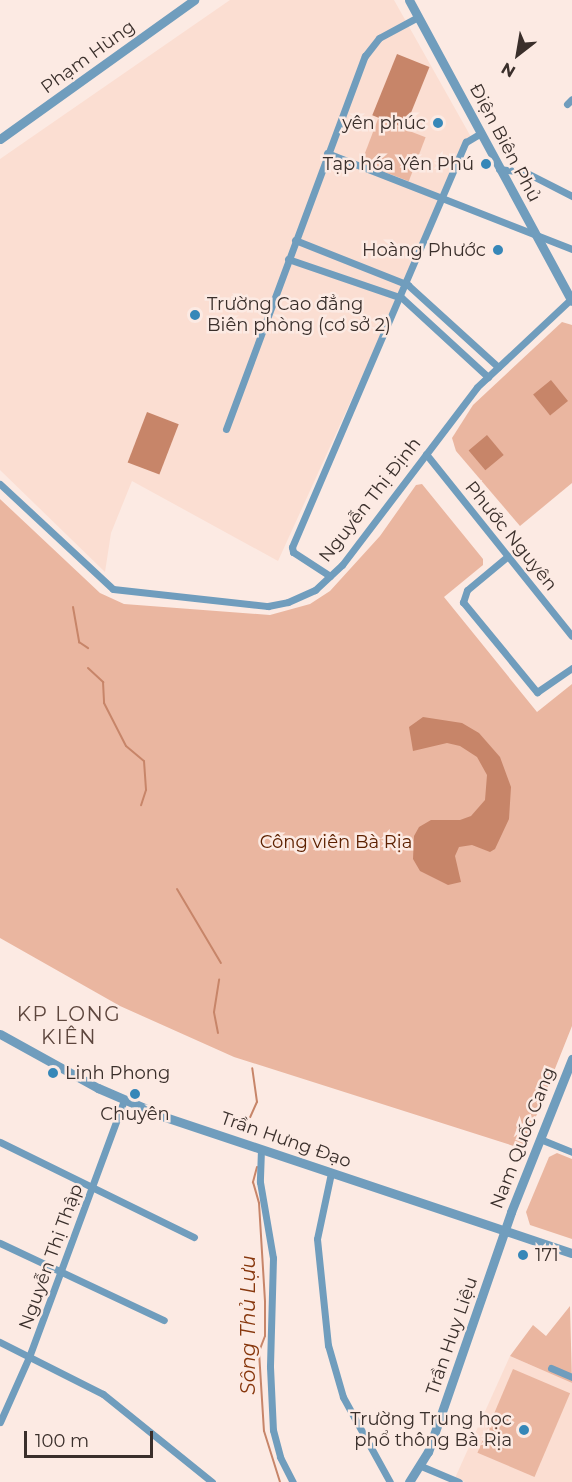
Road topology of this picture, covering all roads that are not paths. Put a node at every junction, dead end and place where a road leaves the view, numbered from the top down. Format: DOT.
graph roads {
  1 [pos="194,0"];
  2 [pos="409,0"];
  3 [pos="418,17"];
  4 [pos="481,133"];
  5 [pos="0,139"];
  6 [pos="327,153"];
  7 [pos="499,169"];
  8 [pos="443,196"];
  9 [pos="572,196"];
  10 [pos="535,234"];
  11 [pos="295,240"];
  12 [pos="572,249"];
  13 [pos="288,259"];
  14 [pos="408,285"];
  15 [pos="402,298"];
  16 [pos="572,300"];
  17 [pos="498,367"];
  18 [pos="488,377"];
  19 [pos="226,429"];
  20 [pos="426,454"];
  21 [pos="0,484"];
  22 [pos="508,556"];
  23 [pos="330,576"];
  24 [pos="572,636"];
  25 [pos="572,668"];
  26 [pos="0,1034"];
  27 [pos="572,1059"];
  28 [pos="124,1100"];
  29 [pos="540,1139"];
  30 [pos="0,1142"];
  31 [pos="261,1149"];
  32 [pos="572,1152"];
  33 [pos="331,1173"];
  34 [pos="92,1189"];
  35 [pos="505,1230"];
  36 [pos="194,1238"];
  37 [pos="0,1244"];
  38 [pos="572,1253"];
  39 [pos="62,1272"];
  40 [pos="164,1320"];
  41 [pos="0,1342"];
  42 [pos="29,1357"];
  43 [pos="551,1368"];
  44 [pos="572,1377"];
  45 [pos="0,1422"];
  46 [pos="421,1466"];
  47 [pos="212,1482"];
  48 [pos="293,1482"];
  49 [pos="390,1482"];
  50 [pos="409,1482"];
  51 [pos="459,1482"];
  1 -- 5 [label="street, Phạm Hùng"];
  2 -- 3 [label="street, Điện Biên Phủ"];
  3 -- 4 [label="street, Điện Biên Phủ"];
  3 -- 6 [label="street"];
  4 -- 7 [label="street, Điện Biên Phủ"];
  4 -- 8 [label="street"];
  6 -- 8 [label="street"];
  6 -- 11 [label="street"];
  7 -- 9 [label="street"];
  7 -- 10 [label="street, Điện Biên Phủ"];
  8 -- 10 [label="street"];
  8 -- 14 [label="street"];
  10 -- 12 [label="street"];
  10 -- 16 [label="street, Điện Biên Phủ"];
  11 -- 13 [label="street"];
  11 -- 14 [label="street"];
  13 -- 15 [label="street"];
  13 -- 19 [label="street"];
  14 -- 15 [label="street"];
  14 -- 17 [label="street"];
  15 -- 18 [label="street"];
  15 -- 23 [label="street"];
  16 -- 17 [label="street, Nguyễn Thị Định"];
  17 -- 18 [label="street, Nguyễn Thị Định"];
  18 -- 20 [label="street, Nguyễn Thị Định"];
  20 -- 22 [label="street, Phước Nguyên"];
  20 -- 23 [label="street, Nguyễn Thị Định"];
  21 -- 23 [label="street, Nguyễn Thị Định"];
  22 -- 24 [label="street, Phước Nguyên"];
  22 -- 25 [label="street"];
  26 -- 28 [label="street, Trần Hưng Đạo"];
  27 -- 29 [label="street, Nam Quốc Cang"];
  28 -- 31 [label="street, Trần Hưng Đạo"];
  28 -- 34 [label="street, Nguyễn Thị Thập"];
  29 -- 32 [label="street"];
  29 -- 35 [label="street, Nam Quốc Cang"];
  30 -- 34 [label="street"];
  31 -- 33 [label="street, Trần Hưng Đạo"];
  31 -- 48 [label="street"];
  33 -- 35 [label="street, Trần Hưng Đạo"];
  33 -- 49 [label="street"];
  34 -- 36 [label="street"];
  34 -- 39 [label="street, Nguyễn Thị Thập"];
  35 -- 38 [label="street, Trần Hưng Đạo"];
  35 -- 46 [label="street, Trần Huy Liệu"];
  37 -- 39 [label="street"];
  39 -- 40 [label="street"];
  39 -- 42 [label="street, Nguyễn Thị Thập"];
  41 -- 42 [label="street"];
  42 -- 45 [label="street, Nguyễn Thị Thập"];
  42 -- 47 [label="street"];
  43 -- 44 [label="street"];
  46 -- 50 [label="street, Trần Huy Liệu"];
  46 -- 51 [label="street"];
}
